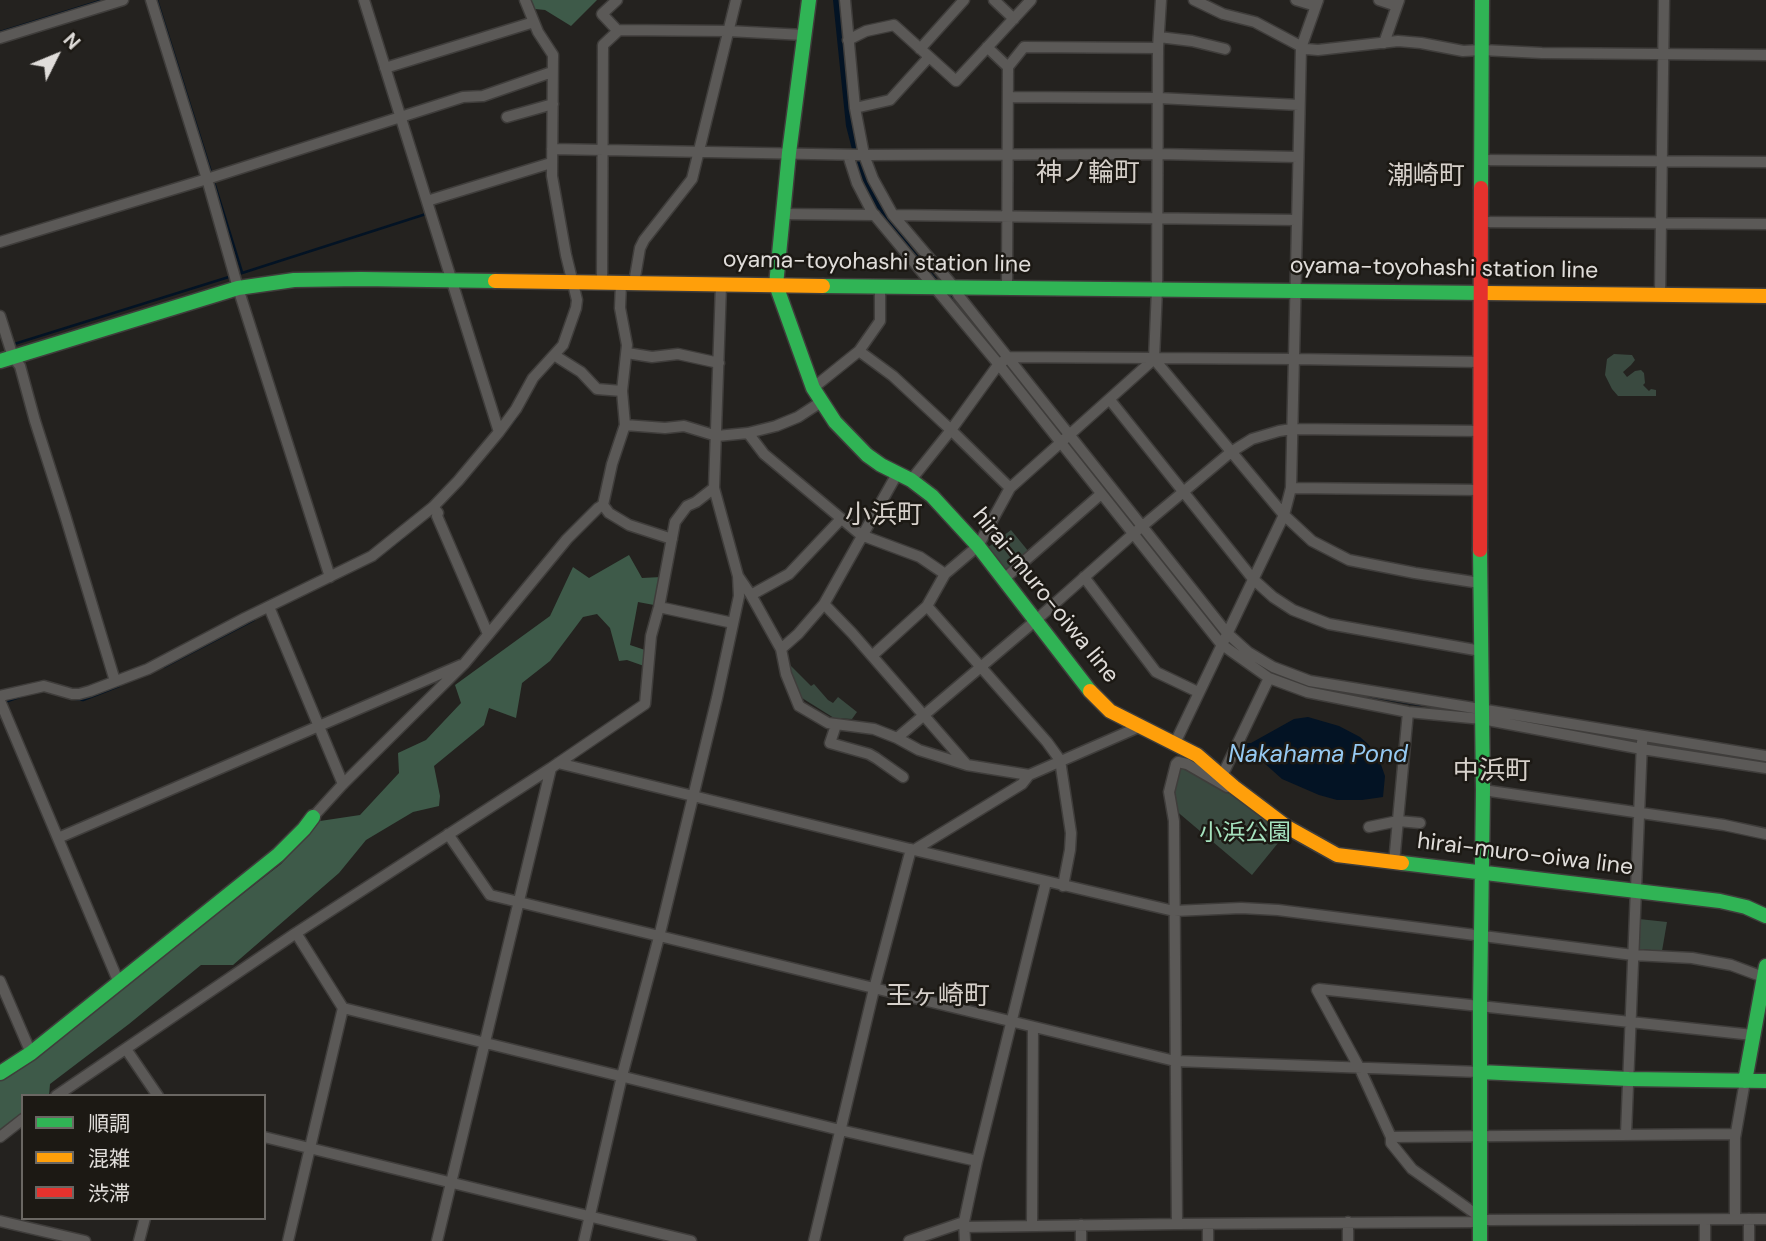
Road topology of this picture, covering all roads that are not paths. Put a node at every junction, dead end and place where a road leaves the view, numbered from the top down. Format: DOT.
graph roads {
  1 [pos="123,0"];
  2 [pos="151,0"];
  3 [pos="364,0"];
  4 [pos="526,0"];
  5 [pos="617,0"];
  6 [pos="736,0"];
  7 [pos="809,0"];
  8 [pos="845,0"];
  9 [pos="964,0"];
  10 [pos="994,0"];
  11 [pos="1031,0"];
  12 [pos="1161,0"];
  13 [pos="1194,0"];
  14 [pos="1296,0"];
  15 [pos="1379,0"];
  16 [pos="1482,0"];
  17 [pos="1664,0"];
  18 [pos="1317,3"];
  19 [pos="1398,3"];
  20 [pos="1014,19"];
  21 [pos="534,22"];
  22 [pos="618,31"];
  23 [pos="728,31"];
  24 [pos="804,35"];
  25 [pos="0,38"];
  26 [pos="848,40"];
  27 [pos="1159,43"];
  28 [pos="1384,43"];
  29 [pos="987,47"];
  30 [pos="1301,48"];
  31 [pos="1225,49"];
  32 [pos="1482,50"];
  33 [pos="924,53"];
  34 [pos="1662,54"];
  35 [pos="1766,55"];
  36 [pos="1008,67"];
  37 [pos="385,68"];
  38 [pos="552,72"];
  39 [pos="1008,97"];
  40 [pos="1158,98"];
  41 [pos="553,104"];
  42 [pos="1299,105"];
  43 [pos="855,108"];
  44 [pos="507,117"];
  45 [pos="401,118"];
  46 [pos="552,149"];
  47 [pos="602,149"];
  48 [pos="699,152"];
  49 [pos="789,153"];
  50 [pos="848,155"];
  51 [pos="864,155"];
  52 [pos="1008,155"];
  53 [pos="1158,155"];
  54 [pos="1298,157"];
  55 [pos="1481,160"];
  56 [pos="1661,162"];
  57 [pos="1766,162"];
  58 [pos="551,163"];
  59 [pos="210,178"];
  60 [pos="427,201"];
  61 [pos="783,214"];
  62 [pos="875,215"];
  63 [pos="893,215"];
  64 [pos="1007,215"];
  65 [pos="1157,217"];
  66 [pos="1297,219"];
  67 [pos="1481,222"];
  68 [pos="1660,223"];
  69 [pos="1766,224"];
  70 [pos="0,242"];
  71 [pos="236,279"];
  72 [pos="451,281"];
  73 [pos="602,282"];
  74 [pos="572,283"];
  75 [pos="628,283"];
  76 [pos="721,285"];
  77 [pos="776,285"];
  78 [pos="880,286"];
  79 [pos="943,286"];
  80 [pos="1007,287"];
  81 [pos="1157,289"];
  82 [pos="1296,290"];
  83 [pos="1481,292"];
  84 [pos="1660,294"];
  85 [pos="1766,296"];
  86 [pos="0,316"];
  87 [pos="8,351"];
  88 [pos="859,351"];
  89 [pos="627,353"];
  90 [pos="554,355"];
  91 [pos="1009,357"];
  92 [pos="1154,359"];
  93 [pos="1294,359"];
  94 [pos="1480,362"];
  95 [pos="719,363"];
  96 [pos="998,365"];
  97 [pos="813,388"];
  98 [pos="622,391"];
  99 [pos="1110,400"];
  100 [pos="821,402"];
  101 [pos="625,425"];
  102 [pos="1292,429"];
  103 [pos="951,430"];
  104 [pos="1482,431"];
  105 [pos="499,432"];
  106 [pos="748,433"];
  107 [pos="717,436"];
  108 [pos="1065,439"];
  109 [pos="1231,452"];
  110 [pos="904,477"];
  111 [pos="714,488"];
  112 [pos="1010,488"];
  113 [pos="1291,488"];
  114 [pos="1481,490"];
  115 [pos="1183,492"];
  116 [pos="1101,494"];
  117 [pos="603,506"];
  118 [pos="435,510"];
  119 [pos="1284,515"];
  120 [pos="841,519"];
  121 [pos="1143,527"];
  122 [pos="1133,534"];
  123 [pos="861,535"];
  124 [pos="672,539"];
  125 [pos="978,546"];
  126 [pos="945,575"];
  127 [pos="738,576"];
  128 [pos="330,577"];
  129 [pos="1084,577"];
  130 [pos="1004,579"];
  131 [pos="1253,579"];
  132 [pos="1480,583"];
  133 [pos="751,595"];
  134 [pos="824,604"];
  135 [pos="927,606"];
  136 [pos="659,607"];
  137 [pos="270,611"];
  138 [pos="1035,621"];
  139 [pos="733,623"];
  140 [pos="1227,633"];
  141 [pos="488,634"];
  142 [pos="1221,644"];
  143 [pos="781,649"];
  144 [pos="1481,651"];
  145 [pos="872,656"];
  146 [pos="464,664"];
  147 [pos="979,666"];
  148 [pos="1269,678"];
  149 [pos="115,681"];
  150 [pos="1198,692"];
  151 [pos="1,706"];
  152 [pos="1408,712"];
  153 [pos="1481,714"];
  154 [pos="923,715"];
  155 [pos="835,725"];
  156 [pos="319,726"];
  157 [pos="1139,727"];
  158 [pos="1642,737"];
  159 [pos="897,738"];
  160 [pos="1175,743"];
  161 [pos="1642,749"];
  162 [pos="1766,756"];
  163 [pos="1060,760"];
  164 [pos="555,765"];
  165 [pos="967,765"];
  166 [pos="1766,768"];
  167 [pos="1029,775"];
  168 [pos="1222,776"];
  169 [pos="903,777"];
  170 [pos="343,784"];
  171 [pos="1234,786"];
  172 [pos="1483,790"];
  173 [pos="693,796"];
  174 [pos="1639,813"];
  175 [pos="313,817"];
  176 [pos="1398,821"];
  177 [pos="1420,823"];
  178 [pos="1369,827"];
  179 [pos="448,834"];
  180 [pos="1766,834"];
  181 [pos="58,838"];
  182 [pos="913,850"];
  183 [pos="1394,863"];
  184 [pos="1482,873"];
  185 [pos="1046,881"];
  186 [pos="1063,886"];
  187 [pos="1636,891"];
  188 [pos="518,902"];
  189 [pos="1174,911"];
  190 [pos="1766,916"];
  191 [pos="296,933"];
  192 [pos="1482,936"];
  193 [pos="659,937"];
  194 [pos="1633,955"];
  195 [pos="1765,974"];
  196 [pos="0,981"];
  197 [pos="119,983"];
  198 [pos="874,989"];
  199 [pos="4,1001"];
  200 [pos="1480,1005"];
  201 [pos="344,1008"];
  202 [pos="1630,1021"];
  203 [pos="1012,1022"];
  204 [pos="1033,1027"];
  205 [pos="1753,1035"];
  206 [pos="485,1042"];
  207 [pos="126,1049"];
  208 [pos="31,1053"];
  209 [pos="1175,1061"];
  210 [pos="1360,1069"];
  211 [pos="1480,1072"];
  212 [pos="0,1073"];
  213 [pos="622,1076"];
  214 [pos="1629,1079"];
  215 [pos="1745,1081"];
  216 [pos="1766,1082"];
  217 [pos="59,1094"];
  218 [pos="157,1094"];
  219 [pos="21,1121"];
  220 [pos="841,1130"];
  221 [pos="1626,1134"];
  222 [pos="1735,1134"];
  223 [pos="1480,1135"];
  224 [pos="0,1137"];
  225 [pos="266,1137"];
  226 [pos="1391,1137"];
  227 [pos="310,1148"];
  228 [pos="977,1161"];
  229 [pos="451,1182"];
  230 [pos="590,1216"];
  231 [pos="1480,1219"];
  232 [pos="1735,1219"];
  233 [pos="1749,1219"];
  234 [pos="1766,1219"];
  235 [pos="144,1220"];
  236 [pos="1705,1220"];
  237 [pos="0,1222"];
  238 [pos="1348,1222"];
  239 [pos="964,1224"];
  240 [pos="1177,1224"];
  241 [pos="1208,1224"];
  242 [pos="1081,1225"];
  243 [pos="1032,1226"];
  244 [pos="85,1241"];
  245 [pos="139,1241"];
  246 [pos="288,1241"];
  247 [pos="437,1241"];
  248 [pos="584,1241"];
  249 [pos="691,1241"];
  250 [pos="814,1241"];
  251 [pos="909,1241"];
  252 [pos="965,1241"];
  253 [pos="1081,1241"];
  254 [pos="1208,1241"];
  255 [pos="1348,1241"];
  256 [pos="1480,1241"];
  257 [pos="1705,1241"];
  258 [pos="1749,1241"];
  1 -- 25 [label="street"];
  2 -- 59 [label="street"];
  3 -- 37 [label="street"];
  4 -- 21 [label="street"];
  5 -- 22 [label="street"];
  6 -- 23 [label="street"];
  7 -- 24 [label="main road, hirai-muro-oiwa line"];
  8 -- 26 [label="street"];
  9 -- 33 [label="street"];
  10 -- 20 [label="street"];
  11 -- 20 [label="street"];
  12 -- 27 [label="street"];
  13 -- 30 [label="street"];
  14 -- 18 [label="street"];
  15 -- 19 [label="street"];
  16 -- 32 [label="main road"];
  17 -- 34 [label="street"];
  18 -- 30 [label="street"];
  19 -- 28 [label="street"];
  20 -- 29 [label="street"];
  21 -- 37 [label="street"];
  21 -- 38 [label="street"];
  22 -- 23 [label="street"];
  22 -- 47 [label="street"];
  23 -- 24 [label="street"];
  23 -- 48 [label="street"];
  24 -- 49 [label="main road, hirai-muro-oiwa line"];
  26 -- 33 [label="street"];
  26 -- 43 [label="street"];
  27 -- 31 [label="street"];
  27 -- 36 [label="street"];
  27 -- 40 [label="street"];
  28 -- 30 [label="street"];
  28 -- 32 [label="street"];
  29 -- 33 [label="street"];
  29 -- 36 [label="street"];
  30 -- 42 [label="street"];
  32 -- 34 [label="street"];
  32 -- 55 [label="main road"];
  33 -- 43 [label="street"];
  34 -- 35 [label="street"];
  34 -- 56 [label="street"];
  36 -- 39 [label="street"];
  37 -- 45 [label="street"];
  38 -- 41 [label="street"];
  38 -- 45 [label="street"];
  39 -- 40 [label="street"];
  39 -- 52 [label="street"];
  40 -- 42 [label="street"];
  40 -- 53 [label="street"];
  41 -- 44 [label="street"];
  41 -- 46 [label="street"];
  42 -- 54 [label="street"];
  43 -- 51 [label="street"];
  45 -- 59 [label="street"];
  45 -- 60 [label="street"];
  46 -- 47 [label="street"];
  46 -- 58 [label="street"];
  47 -- 48 [label="street"];
  47 -- 73 [label="street"];
  48 -- 49 [label="street"];
  48 -- 75 [label="street"];
  49 -- 50 [label="street"];
  49 -- 61 [label="main road, hirai-muro-oiwa line"];
  50 -- 51 [label="street"];
  50 -- 62 [label="street"];
  51 -- 52 [label="street"];
  51 -- 63 [label="street"];
  52 -- 53 [label="street"];
  52 -- 64 [label="street"];
  53 -- 54 [label="street"];
  53 -- 65 [label="street"];
  54 -- 66 [label="street"];
  55 -- 56 [label="street"];
  55 -- 67 [label="main road"];
  56 -- 57 [label="street"];
  56 -- 68 [label="street"];
  58 -- 60 [label="street"];
  58 -- 74 [label="street"];
  59 -- 70 [label="street"];
  59 -- 71 [label="street"];
  60 -- 72 [label="street"];
  61 -- 62 [label="street"];
  61 -- 77 [label="main road, hirai-muro-oiwa line"];
  62 -- 79 [label="street"];
  63 -- 64 [label="street"];
  63 -- 79 [label="street"];
  64 -- 65 [label="street"];
  64 -- 80 [label="street"];
  65 -- 66 [label="street"];
  65 -- 81 [label="street"];
  66 -- 82 [label="street"];
  67 -- 68 [label="street"];
  67 -- 83 [label="main road"];
  68 -- 69 [label="street"];
  68 -- 84 [label="street"];
  71 -- 72 [label="main road, oyama-toyohashi station line"];
  71 -- 87 [label="main road, oyama-toyohashi station line"];
  71 -- 128 [label="street"];
  72 -- 74 [label="main road, oyama-toyohashi station line"];
  72 -- 105 [label="street"];
  73 -- 74 [label="main road, oyama-toyohashi station line"];
  73 -- 75 [label="main road, oyama-toyohashi station line"];
  74 -- 90 [label="street"];
  75 -- 76 [label="main road, oyama-toyohashi station line"];
  75 -- 89 [label="street"];
  76 -- 77 [label="main road, oyama-toyohashi station line"];
  76 -- 95 [label="street"];
  77 -- 78 [label="main road, oyama-toyohashi station line"];
  77 -- 97 [label="main road, hirai-muro-oiwa line"];
  78 -- 79 [label="main road, oyama-toyohashi station line"];
  78 -- 88 [label="street"];
  79 -- 80 [label="main road, oyama-toyohashi station line"];
  79 -- 91 [label="street"];
  79 -- 96 [label="street"];
  80 -- 81 [label="main road, oyama-toyohashi station line"];
  81 -- 82 [label="main road, oyama-toyohashi station line"];
  81 -- 92 [label="street"];
  82 -- 83 [label="main road, oyama-toyohashi station line"];
  82 -- 93 [label="street"];
  83 -- 84 [label="main road, oyama-toyohashi station line"];
  83 -- 94 [label="main road"];
  84 -- 85 [label="main road, oyama-toyohashi station line"];
  86 -- 87 [label="street"];
  87 -- 149 [label="street"];
  88 -- 97 [label="street"];
  88 -- 103 [label="street"];
  89 -- 95 [label="street"];
  89 -- 98 [label="street"];
  90 -- 98 [label="street"];
  90 -- 105 [label="street"];
  91 -- 92 [label="street"];
  91 -- 96 [label="street"];
  91 -- 108 [label="street"];
  92 -- 93 [label="street"];
  92 -- 99 [label="street"];
  92 -- 109 [label="street"];
  93 -- 94 [label="street"];
  93 -- 102 [label="street"];
  94 -- 104 [label="main road"];
  95 -- 107 [label="street"];
  96 -- 103 [label="street"];
  96 -- 108 [label="street"];
  97 -- 100 [label="main road, hirai-muro-oiwa line"];
  98 -- 101 [label="street"];
  99 -- 108 [label="street"];
  99 -- 115 [label="street"];
  100 -- 106 [label="street"];
  100 -- 110 [label="main road, hirai-muro-oiwa line"];
  101 -- 107 [label="street"];
  101 -- 117 [label="street"];
  102 -- 104 [label="street"];
  102 -- 109 [label="street"];
  102 -- 113 [label="street"];
  103 -- 110 [label="street"];
  103 -- 112 [label="street"];
  104 -- 114 [label="main road"];
  105 -- 118 [label="street"];
  106 -- 107 [label="street"];
  106 -- 120 [label="street"];
  107 -- 111 [label="street"];
  108 -- 112 [label="street"];
  108 -- 116 [label="street"];
  108 -- 121 [label="street"];
  109 -- 115 [label="street"];
  109 -- 119 [label="street"];
  110 -- 123 [label="street"];
  110 -- 125 [label="main road, hirai-muro-oiwa line"];
  111 -- 124 [label="street"];
  111 -- 127 [label="street"];
  112 -- 125 [label="street"];
  113 -- 114 [label="street"];
  113 -- 119 [label="street"];
  114 -- 132 [label="main road"];
  115 -- 121 [label="street"];
  115 -- 131 [label="street"];
  116 -- 122 [label="street"];
  116 -- 130 [label="street"];
  117 -- 124 [label="street"];
  117 -- 141 [label="street"];
  118 -- 128 [label="street"];
  118 -- 141 [label="street"];
  119 -- 131 [label="street"];
  119 -- 132 [label="street"];
  120 -- 123 [label="street"];
  120 -- 133 [label="street"];
  121 -- 122 [label="street"];
  121 -- 140 [label="street"];
  122 -- 129 [label="street"];
  122 -- 142 [label="street"];
  123 -- 126 [label="street"];
  123 -- 134 [label="street"];
  124 -- 136 [label="street"];
  125 -- 126 [label="street"];
  125 -- 130 [label="main road, hirai-muro-oiwa line"];
  126 -- 135 [label="street"];
  127 -- 133 [label="street"];
  127 -- 139 [label="street"];
  128 -- 137 [label="street"];
  129 -- 138 [label="street"];
  129 -- 150 [label="street"];
  130 -- 138 [label="main road, hirai-muro-oiwa line"];
  131 -- 140 [label="street"];
  131 -- 144 [label="street"];
  132 -- 144 [label="main road"];
  133 -- 143 [label="street"];
  134 -- 143 [label="street"];
  134 -- 145 [label="street"];
  135 -- 145 [label="street"];
  135 -- 147 [label="street"];
  136 -- 139 [label="street"];
  136 -- 164 [label="street"];
  137 -- 149 [label="street"];
  137 -- 156 [label="street"];
  138 -- 147 [label="street"];
  138 -- 157 [label="main road, hirai-muro-oiwa line"];
  139 -- 173 [label="street"];
  140 -- 142 [label="street"];
  140 -- 153 [label="street"];
  141 -- 146 [label="street"];
  142 -- 148 [label="street"];
  142 -- 150 [label="street"];
  143 -- 155 [label="street"];
  144 -- 153 [label="main road"];
  145 -- 154 [label="street"];
  146 -- 156 [label="street"];
  146 -- 170 [label="street"];
  147 -- 154 [label="street"];
  147 -- 163 [label="street"];
  148 -- 152 [label="street"];
  148 -- 168 [label="street"];
  149 -- 151 [label="street"];
  150 -- 160 [label="street"];
  151 -- 181 [label="street"];
  152 -- 153 [label="street"];
  152 -- 176 [label="street"];
  153 -- 158 [label="street"];
  153 -- 161 [label="street"];
  153 -- 172 [label="main road"];
  154 -- 159 [label="street"];
  154 -- 165 [label="street"];
  155 -- 159 [label="street"];
  155 -- 169 [label="street"];
  156 -- 170 [label="street"];
  156 -- 181 [label="street"];
  157 -- 160 [label="main road, hirai-muro-oiwa line"];
  157 -- 163 [label="street"];
  158 -- 161 [label="street"];
  158 -- 162 [label="street"];
  159 -- 165 [label="street"];
  160 -- 168 [label="main road, hirai-muro-oiwa line"];
  161 -- 166 [label="street"];
  161 -- 174 [label="street"];
  163 -- 167 [label="street"];
  163 -- 186 [label="street"];
  164 -- 173 [label="street"];
  164 -- 179 [label="street"];
  164 -- 188 [label="street"];
  165 -- 167 [label="street"];
  167 -- 182 [label="street"];
  168 -- 171 [label="main road, hirai-muro-oiwa line"];
  170 -- 175 [label="street"];
  171 -- 183 [label="main road, hirai-muro-oiwa line"];
  171 -- 189 [label="street"];
  172 -- 174 [label="street"];
  172 -- 184 [label="main road"];
  173 -- 182 [label="street"];
  173 -- 193 [label="street"];
  174 -- 180 [label="street"];
  174 -- 187 [label="street"];
  175 -- 197 [label="main road"];
  176 -- 177 [label="street"];
  176 -- 178 [label="street"];
  176 -- 183 [label="street"];
  179 -- 188 [label="street"];
  179 -- 191 [label="street"];
  181 -- 197 [label="street"];
  182 -- 185 [label="street"];
  182 -- 198 [label="street"];
  183 -- 184 [label="main road, hirai-muro-oiwa line"];
  184 -- 187 [label="main road, hirai-muro-oiwa line"];
  184 -- 192 [label="main road"];
  185 -- 186 [label="street"];
  185 -- 203 [label="street"];
  186 -- 189 [label="street"];
  187 -- 190 [label="main road, hirai-muro-oiwa line"];
  187 -- 194 [label="street"];
  188 -- 193 [label="street"];
  188 -- 206 [label="street"];
  189 -- 192 [label="street"];
  189 -- 209 [label="street"];
  191 -- 201 [label="street"];
  191 -- 207 [label="street"];
  192 -- 194 [label="street"];
  192 -- 200 [label="main road"];
  193 -- 198 [label="street"];
  193 -- 213 [label="street"];
  194 -- 195 [label="street"];
  194 -- 202 [label="street"];
  195 -- 205 [label="main road"];
  196 -- 199 [label="street"];
  197 -- 208 [label="main road"];
  198 -- 203 [label="street"];
  198 -- 220 [label="street"];
  199 -- 208 [label="street"];
  200 -- 202 [label="street"];
  200 -- 210 [label="street"];
  200 -- 211 [label="main road"];
  201 -- 206 [label="street"];
  201 -- 227 [label="street"];
  202 -- 205 [label="street"];
  202 -- 214 [label="street"];
  203 -- 204 [label="street"];
  203 -- 228 [label="street"];
  204 -- 209 [label="street"];
  204 -- 243 [label="street"];
  205 -- 215 [label="main road"];
  206 -- 213 [label="street"];
  206 -- 229 [label="street"];
  207 -- 217 [label="street"];
  207 -- 218 [label="street"];
  208 -- 212 [label="main road"];
  209 -- 210 [label="street"];
  209 -- 240 [label="street"];
  210 -- 211 [label="street"];
  210 -- 226 [label="street"];
  211 -- 214 [label="main road"];
  211 -- 223 [label="main road"];
  213 -- 220 [label="street"];
  213 -- 230 [label="street"];
  214 -- 215 [label="main road"];
  214 -- 221 [label="street"];
  215 -- 216 [label="main road"];
  215 -- 222 [label="street"];
  219 -- 224 [label="street"];
  220 -- 228 [label="street"];
  220 -- 250 [label="street"];
  221 -- 222 [label="street"];
  221 -- 223 [label="street"];
  222 -- 232 [label="street"];
  223 -- 226 [label="street"];
  223 -- 231 [label="main road"];
  225 -- 227 [label="street"];
  226 -- 231 [label="street"];
  227 -- 229 [label="street"];
  227 -- 246 [label="street"];
  228 -- 239 [label="street"];
  229 -- 230 [label="street"];
  229 -- 247 [label="street"];
  230 -- 248 [label="street"];
  230 -- 249 [label="street"];
  231 -- 236 [label="street"];
  231 -- 238 [label="street"];
  231 -- 256 [label="main road"];
  232 -- 233 [label="street"];
  232 -- 236 [label="street"];
  233 -- 234 [label="street"];
  233 -- 258 [label="street"];
  235 -- 245 [label="street"];
  236 -- 257 [label="street"];
  237 -- 244 [label="street"];
  238 -- 241 [label="street"];
  238 -- 255 [label="street"];
  239 -- 243 [label="street"];
  239 -- 251 [label="street"];
  239 -- 252 [label="street"];
  240 -- 241 [label="street"];
  240 -- 242 [label="street"];
  241 -- 254 [label="street"];
  242 -- 243 [label="street"];
  242 -- 253 [label="street"];
}
